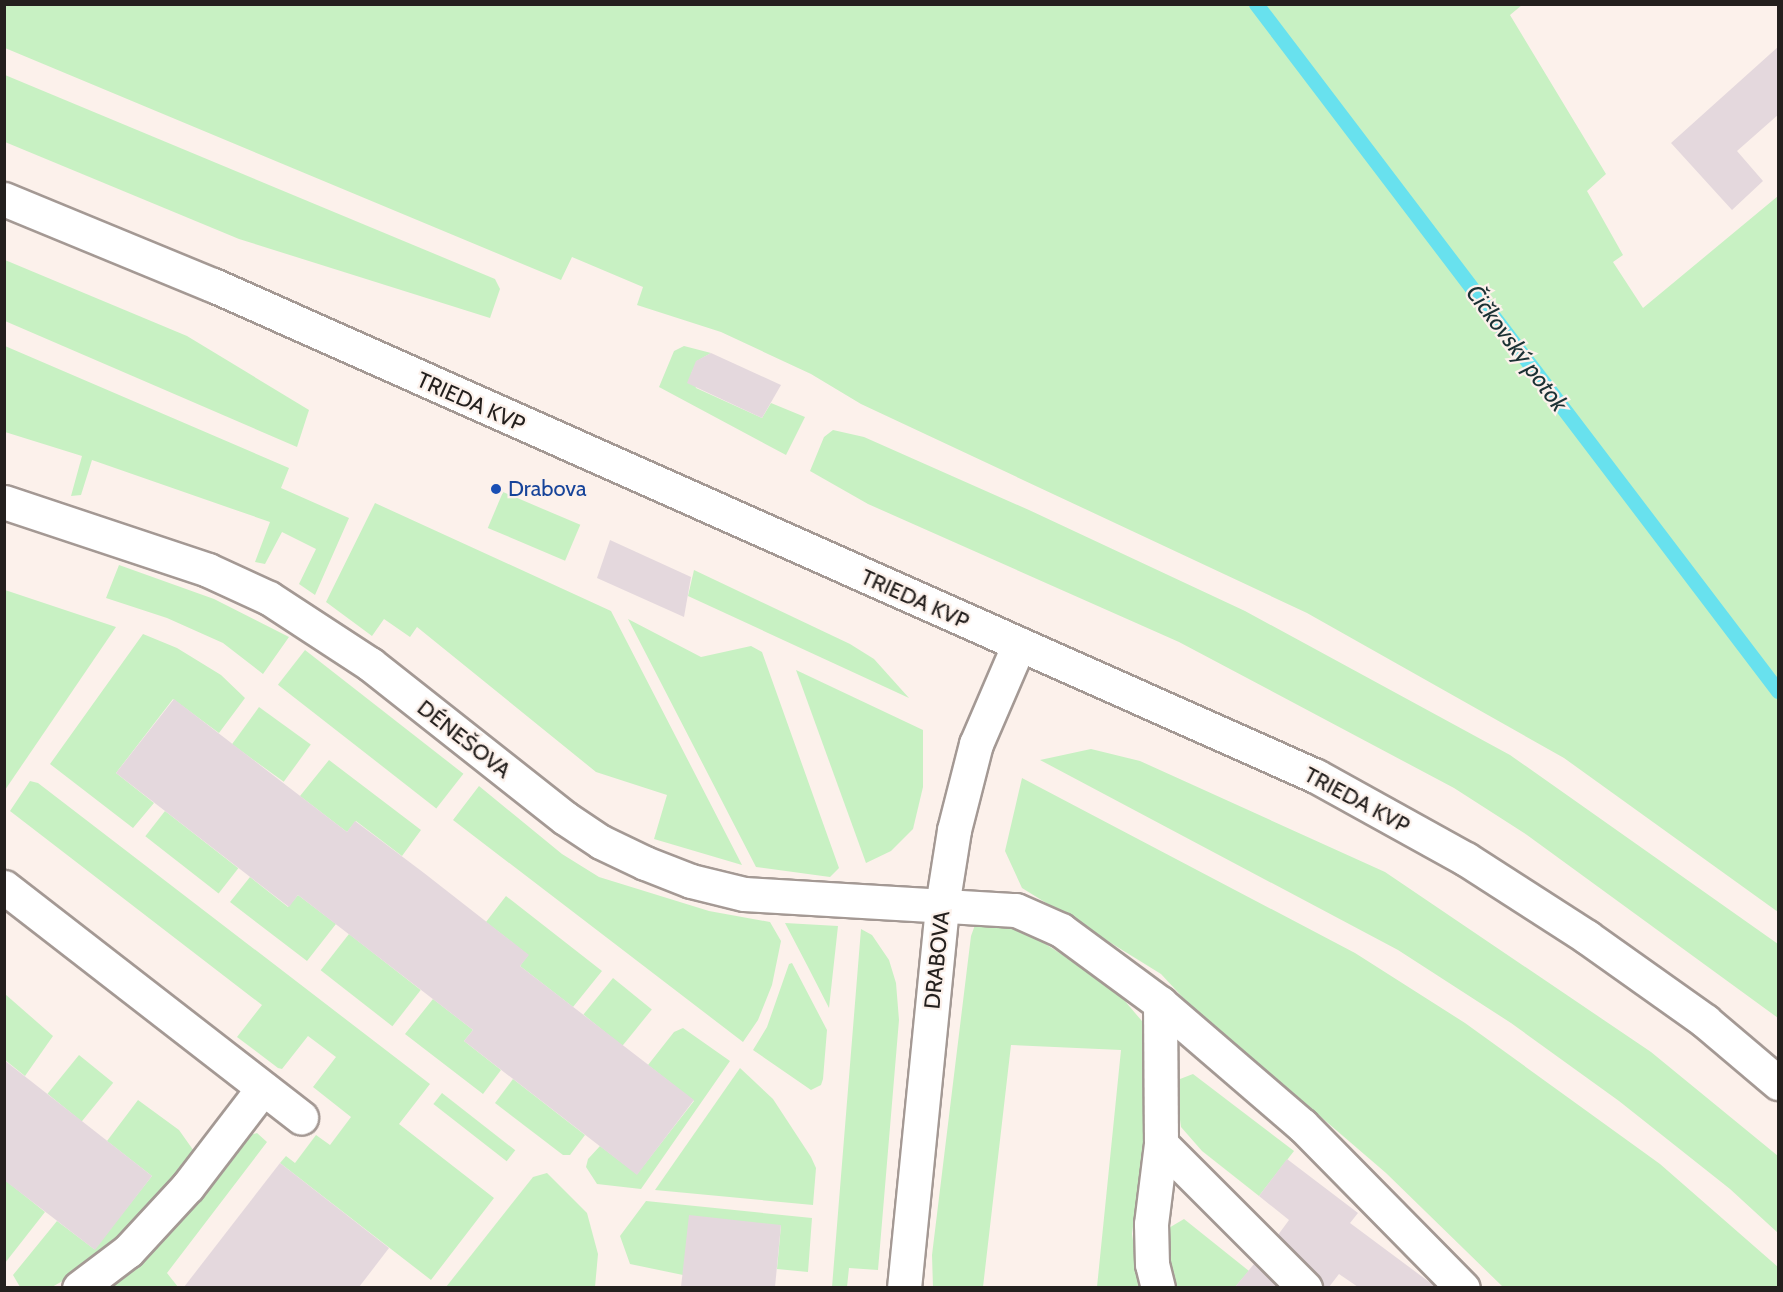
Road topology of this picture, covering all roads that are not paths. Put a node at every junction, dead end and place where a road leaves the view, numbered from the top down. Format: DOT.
graph roads {
  1 [pos="4,199"];
  2 [pos="4,502"];
  3 [pos="1018,644"];
  4 [pos="4,887"];
  5 [pos="942,906"];
  6 [pos="1160,1003"];
  7 [pos="1779,1083"];
  8 [pos="263,1088"];
  9 [pos="301,1117"];
  10 [pos="1161,1144"];
  11 [pos="79,1287"];
  12 [pos="904,1287"];
  13 [pos="1158,1287"];
  14 [pos="1305,1287"];
  15 [pos="1463,1287"];
  1 -- 3 [label="street, TRIEDA KVP"];
  2 -- 5 [label="street, DÉNEŠOVA"];
  3 -- 5 [label="street, DRABOVA"];
  3 -- 7 [label="street, TRIEDA KVP"];
  4 -- 8 [label="street"];
  5 -- 6 [label="street, DÉNEŠOVA"];
  5 -- 12 [label="street, DRABOVA"];
  6 -- 10 [label="street"];
  6 -- 15 [label="street, DÉNEŠOVA"];
  8 -- 9 [label="street"];
  8 -- 11 [label="street"];
  10 -- 13 [label="street"];
  10 -- 14 [label="street"];
}
